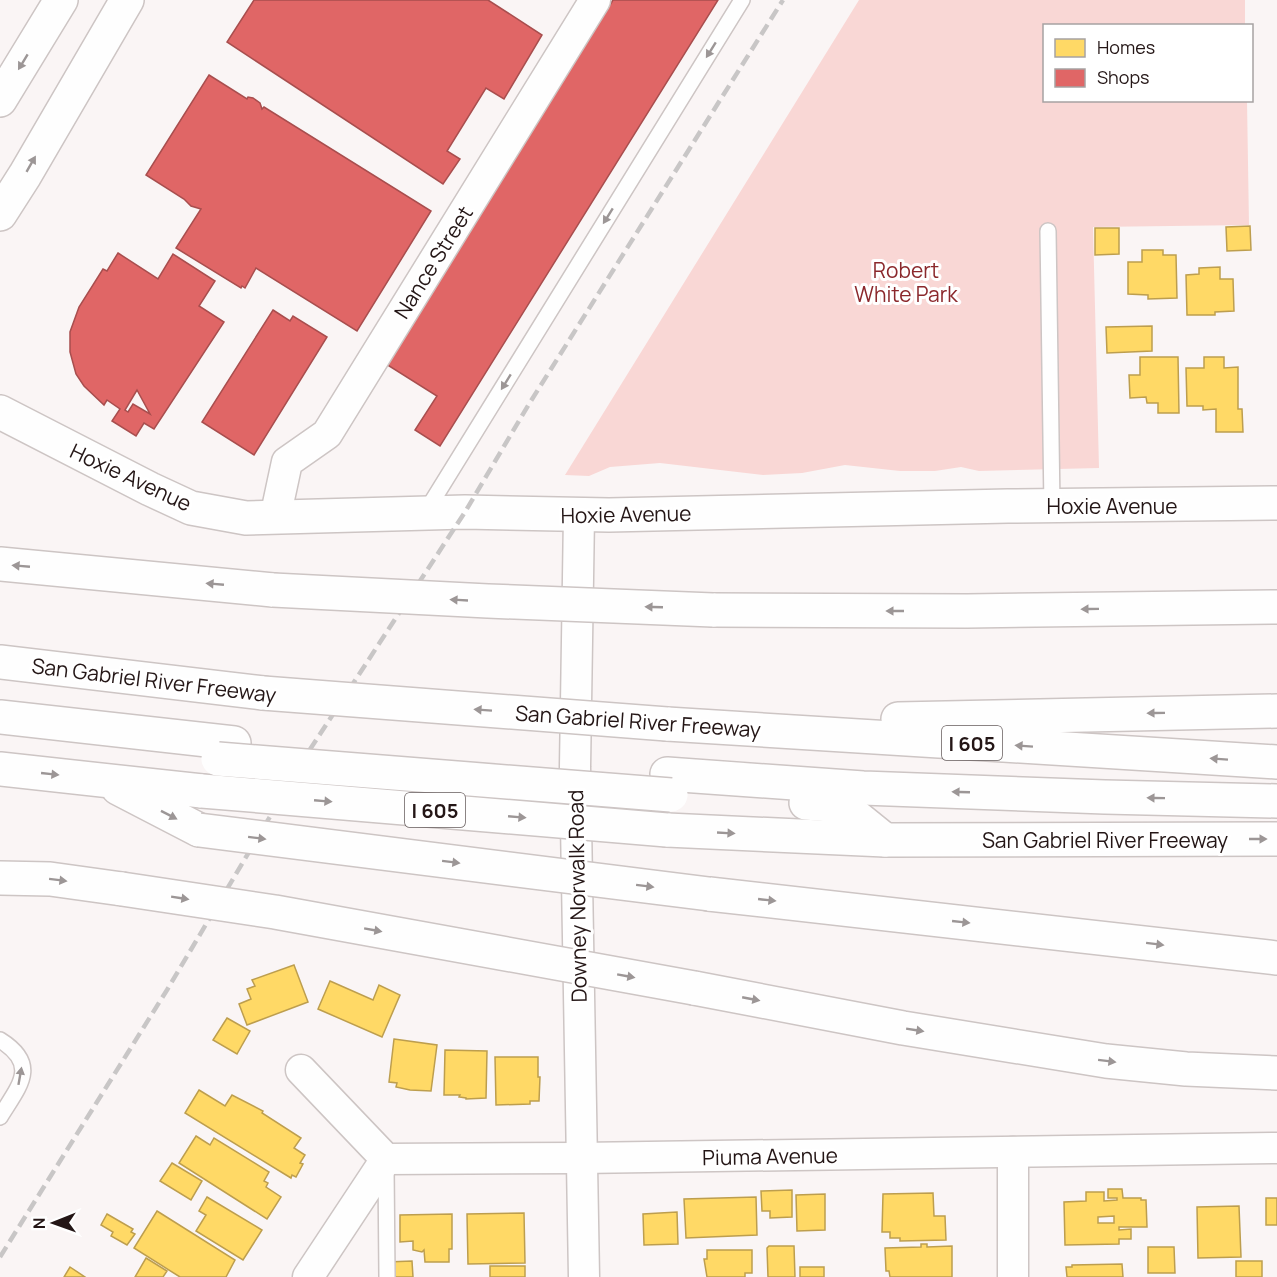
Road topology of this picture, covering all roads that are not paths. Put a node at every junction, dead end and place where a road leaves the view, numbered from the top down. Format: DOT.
graph roads {
  1 [pos="61,0"];
  2 [pos="127,0"];
  3 [pos="595,0"];
  4 [pos="742,0"];
  5 [pos="0,100"];
  6 [pos="0,214"];
  7 [pos="1048,231"];
  8 [pos="0,412"];
  9 [pos="1277,503"];
  10 [pos="1052,506"];
  11 [pos="424,513"];
  12 [pos="579,515"];
  13 [pos="275,518"];
  14 [pos="0,564"];
  15 [pos="1277,601"];
  16 [pos="1277,607"];
  17 [pos="1148,608"];
  18 [pos="0,662"];
  19 [pos="1277,711"];
  20 [pos="0,717"];
  21 [pos="667,724"];
  22 [pos="0,734"];
  23 [pos="226,751"];
  24 [pos="1277,762"];
  25 [pos="0,769"];
  26 [pos="101,779"];
  27 [pos="669,784"];
  28 [pos="1277,801"];
  29 [pos="1277,839"];
  30 [pos="885,840"];
  31 [pos="0,878"];
  32 [pos="1277,958"];
  33 [pos="0,1041"];
  34 [pos="301,1070"];
  35 [pos="1277,1073"];
  36 [pos="0,1117"];
  37 [pos="1277,1148"];
  38 [pos="1013,1152"];
  39 [pos="581,1158"];
  40 [pos="386,1159"];
  41 [pos="308,1277"];
  42 [pos="387,1277"];
  43 [pos="584,1277"];
  44 [pos="1013,1277"];
  1 -- 5 [label="main road, one-way"];
  6 -- 2 [label="main road, one-way"];
  3 -- 13 [label="street, Nance Street"];
  4 -- 11 [label="lane, one-way"];
  7 -- 10 [label="lane"];
  8 -- 13 [label="main road, Hoxie Avenue"];
  9 -- 10 [label="main road, Hoxie Avenue"];
  10 -- 12 [label="main road, Hoxie Avenue"];
  11 -- 12 [label="main road, Hoxie Avenue"];
  11 -- 13 [label="main road, Hoxie Avenue"];
  12 -- 39 [label="street, Downey Norwalk Road"];
  17 -- 14 [label="main road, one-way, bridge"];
  15 -- 17 [label="main road"];
  16 -- 17 [label="main road"];
  21 -- 18 [label="main road, San Gabriel River Freeway / I 605, one-way, bridge"];
  19 -- 21 [label="main road, one-way"];
  20 -- 23 [label="main road"];
  24 -- 21 [label="main road, San Gabriel River Freeway / I 605, one-way"];
  22 -- 23 [label="main road"];
  23 -- 27 [label="main road, bridge"];
  25 -- 26 [label="main road, San Gabriel River Freeway / I 605, one-way"];
  26 -- 30 [label="main road, San Gabriel River Freeway / I 605, one-way, bridge"];
  26 -- 32 [label="main road, one-way, bridge"];
  28 -- 27 [label="main road, one-way"];
  27 -- 30 [label="main road"];
  30 -- 29 [label="main road, San Gabriel River Freeway / I 605, one-way"];
  31 -- 35 [label="main road, one-way, bridge"];
  36 -- 33 [label="lane, one-way"];
  34 -- 40 [label="street"];
  37 -- 38 [label="street, Piuma Avenue"];
  38 -- 39 [label="street, Piuma Avenue"];
  38 -- 44 [label="street"];
  39 -- 40 [label="street, Piuma Avenue"];
  39 -- 43 [label="street, Downey Norwalk Road"];
  40 -- 41 [label="street"];
  40 -- 42 [label="lane"];
}
